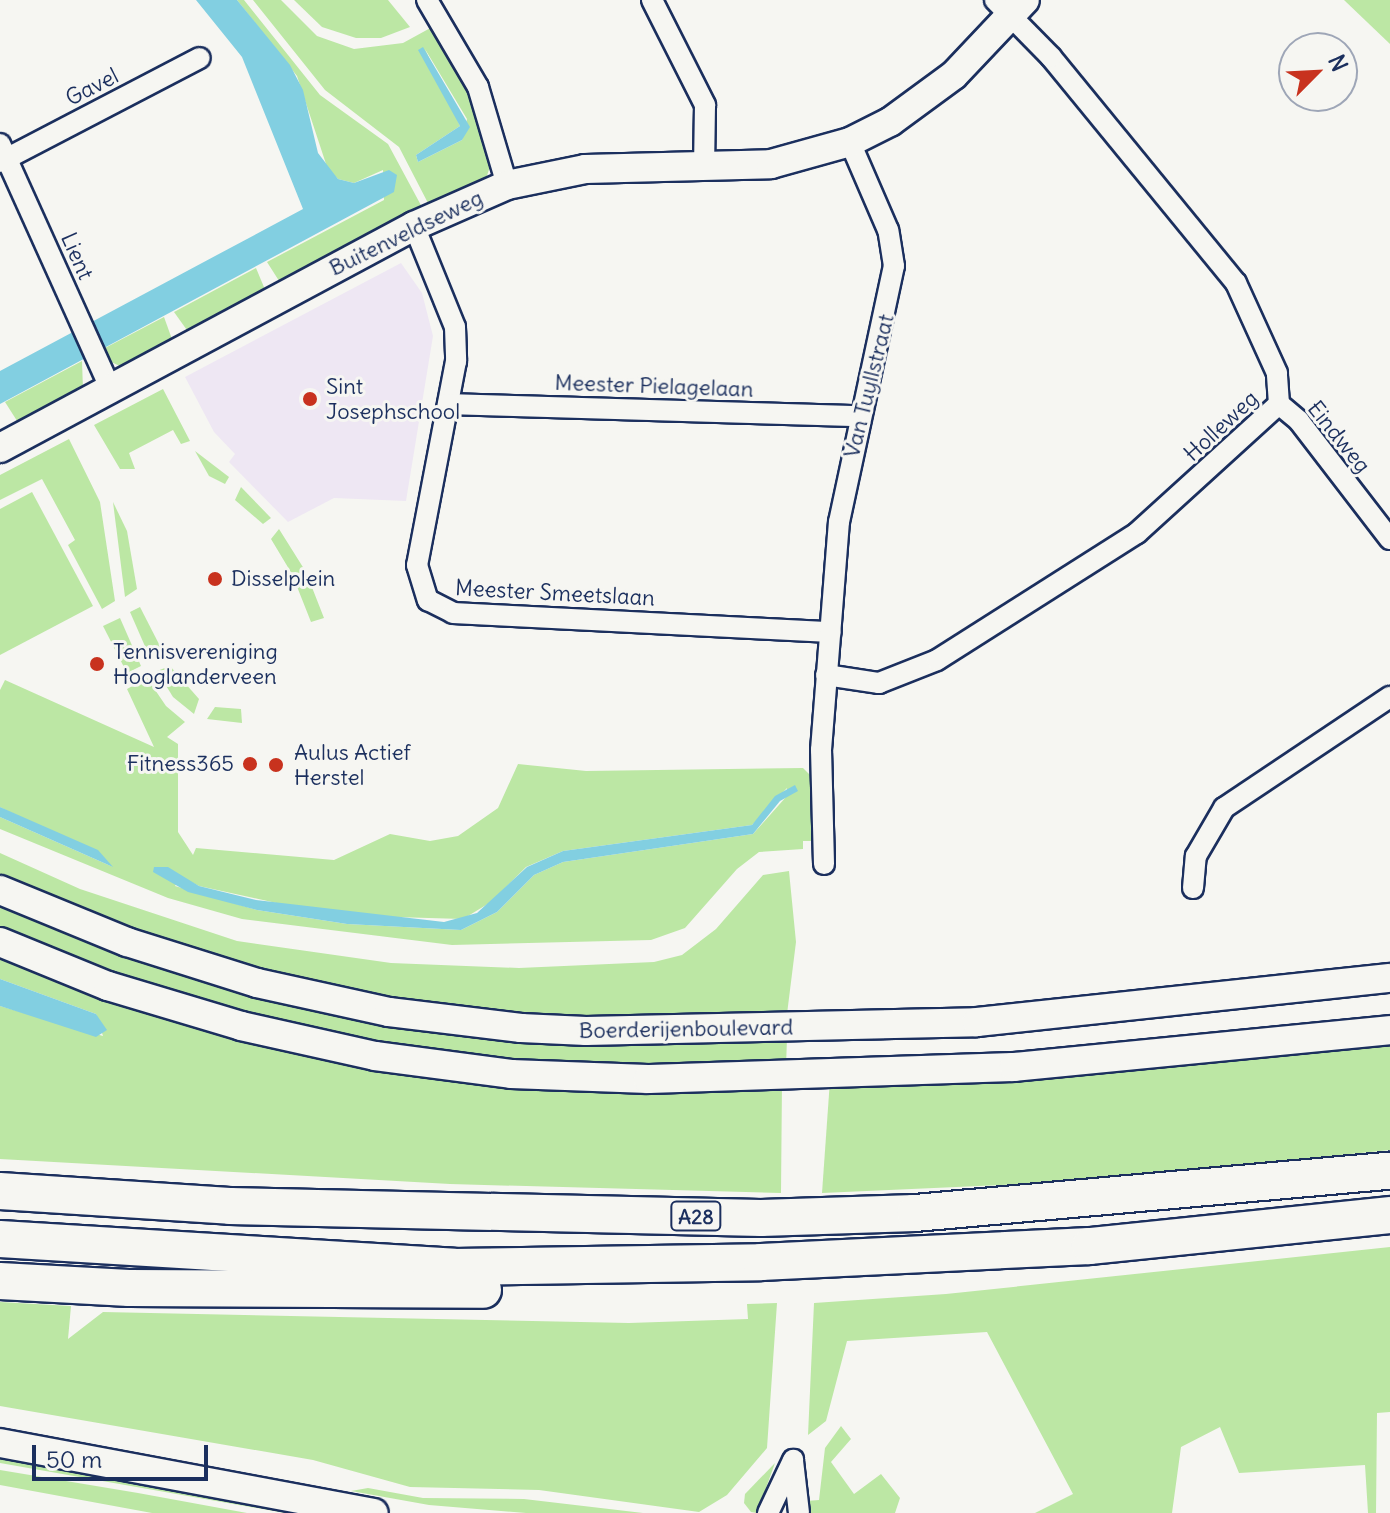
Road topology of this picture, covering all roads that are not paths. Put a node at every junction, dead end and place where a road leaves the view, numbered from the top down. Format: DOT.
graph roads {
  1 [pos="427,0"];
  2 [pos="652,0"];
  3 [pos="1011,6"];
  4 [pos="200,58"];
  5 [pos="850,142"];
  6 [pos="2,155"];
  7 [pos="704,167"];
  8 [pos="507,185"];
  9 [pos="414,226"];
  10 [pos="110,388"];
  11 [pos="448,404"];
  12 [pos="1279,404"];
  13 [pos="859,416"];
  14 [pos="0,448"];
  15 [pos="1390,539"];
  16 [pos="831,632"];
  17 [pos="826,675"];
  18 [pos="1390,697"];
  19 [pos="824,864"];
  20 [pos="1193,888"];
  21 [pos="0,890"];
  22 [pos="0,942"];
  23 [pos="1390,978"];
  24 [pos="1390,1030"];
  25 [pos="1390,1171"];
  26 [pos="0,1191"];
  27 [pos="1390,1215"];
  28 [pos="0,1239"];
  29 [pos="911,1257"];
  30 [pos="0,1281"];
  31 [pos="0,1443"];
  32 [pos="374,1513"];
  33 [pos="768,1513"];
  34 [pos="799,1513"];
  1 -- 8 [label="street"];
  2 -- 7 [label="street"];
  3 -- 5 [label="main road"];
  3 -- 12 [label="street, Holleweg"];
  4 -- 6 [label="street, Gavel"];
  5 -- 7 [label="main road, Buitenveldseweg"];
  5 -- 13 [label="street, Van Tuyllstraat"];
  6 -- 10 [label="street, Lient"];
  7 -- 8 [label="main road, Buitenveldseweg"];
  8 -- 9 [label="main road, Buitenveldseweg"];
  9 -- 10 [label="main road, Buitenveldseweg"];
  9 -- 11 [label="street, Meester Smeetslaan"];
  10 -- 14 [label="main road, Buitenveldseweg"];
  11 -- 13 [label="street, Meester Pielagelaan"];
  11 -- 16 [label="street, Meester Smeetslaan"];
  12 -- 15 [label="street, Eindweg"];
  12 -- 17 [label="street, Holleweg"];
  13 -- 16 [label="street, Van Tuyllstraat"];
  16 -- 17 [label="street, Van Tuyllstraat"];
  17 -- 19 [label="street, Van Tuyllstraat"];
  18 -- 20 [label="street"];
  21 -- 23 [label="main road, Boerderijenboulevard"];
  22 -- 24 [label="main road"];
  25 -- 26 [label="highway, A28"];
  27 -- 29 [label="highway, A28"];
  28 -- 29 [label="highway, A28"];
  29 -- 30 [label="highway, A28"];
  31 -- 32 [label="main road"];
  33 -- 34 [label="street"];
}
